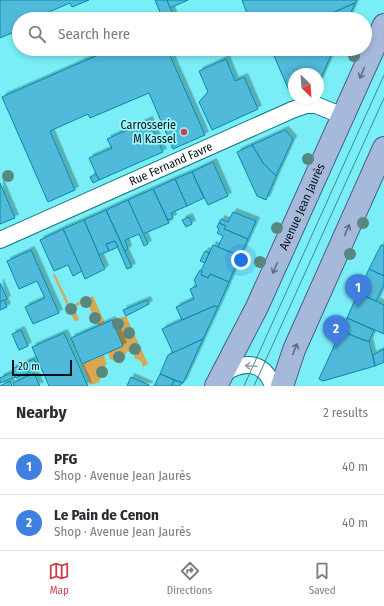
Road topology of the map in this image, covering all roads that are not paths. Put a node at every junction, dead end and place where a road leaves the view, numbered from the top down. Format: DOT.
graph roads {
  1 [pos="384,25"];
  2 [pos="372,52"];
  3 [pos="370,56"];
  4 [pos="343,116"];
  5 [pos="384,148"];
  6 [pos="0,240"];
  7 [pos="218,381"];
  8 [pos="273,386"];
  9 [pos="282,386"];
  1 -- 2 [label="main road, Avenue Jean Jaurès, one-way"];
  3 -- 4 [label="main road, Avenue Jean Jaurès, one-way"];
  4 -- 6 [label="street, Rue Fernand Favre"];
  4 -- 7 [label="main road, Avenue Jean Jaurès, one-way"];
  9 -- 5 [label="main road, one-way"];
  8 -- 7 [label="street, one-way"];
}
